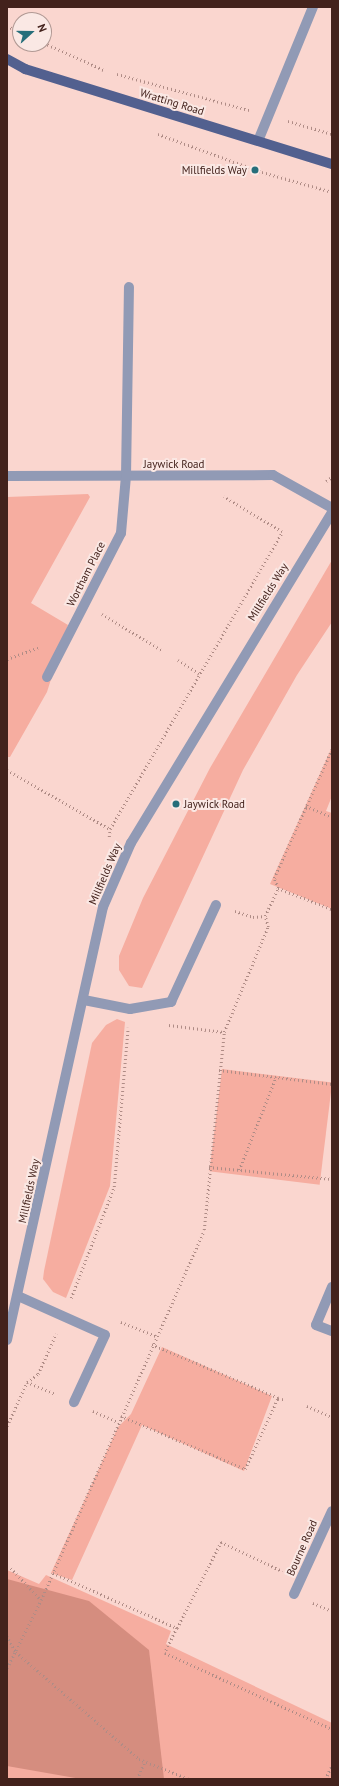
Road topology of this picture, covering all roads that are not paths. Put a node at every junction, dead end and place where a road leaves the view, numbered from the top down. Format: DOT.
graph roads {
  1 [pos="313,7"];
  2 [pos="7,59"];
  3 [pos="258,141"];
  4 [pos="332,164"];
  5 [pos="129,287"];
  6 [pos="7,476"];
  7 [pos="126,476"];
  8 [pos="332,508"];
  9 [pos="332,512"];
  10 [pos="47,676"];
  11 [pos="216,905"];
  12 [pos="84,1000"];
  13 [pos="332,1286"];
  14 [pos="18,1296"];
  15 [pos="332,1331"];
  16 [pos="7,1340"];
  17 [pos="74,1402"];
  18 [pos="332,1511"];
  19 [pos="294,1594"];
  1 -- 3 [label="street"];
  2 -- 3 [label="main road, Wratting Road"];
  3 -- 4 [label="main road, Wratting Road"];
  5 -- 7 [label="street, Wortham Place"];
  6 -- 7 [label="street, Jaywick Road"];
  7 -- 8 [label="street, Jaywick Road"];
  7 -- 10 [label="street, Wortham Place"];
  9 -- 12 [label="street, Millfields Way"];
  11 -- 12 [label="street"];
  12 -- 14 [label="street, Millfields Way"];
  13 -- 15 [label="street"];
  14 -- 16 [label="street, Millfields Way"];
  14 -- 17 [label="street"];
  18 -- 19 [label="street, Bourne Road"];
}
